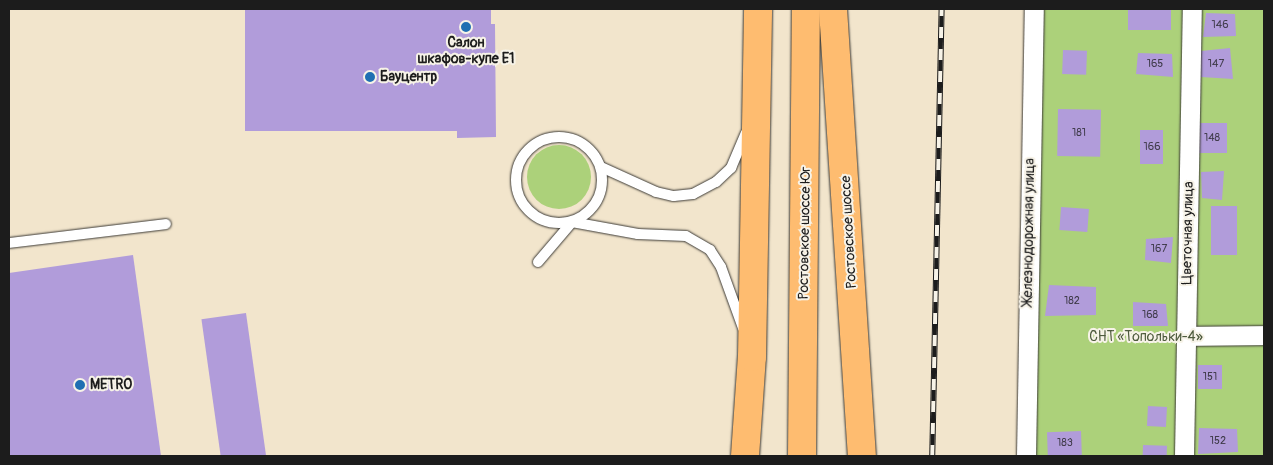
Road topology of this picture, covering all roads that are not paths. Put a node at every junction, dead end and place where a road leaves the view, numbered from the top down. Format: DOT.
graph roads {
  1 [pos="758,9"];
  2 [pos="806,9"];
  3 [pos="834,9"];
  4 [pos="1034,9"];
  5 [pos="1192,9"];
  6 [pos="758,102"];
  7 [pos="601,167"];
  8 [pos="572,222"];
  9 [pos="166,224"];
  10 [pos="9,243"];
  11 [pos="538,262"];
  12 [pos="1264,335"];
  13 [pos="1186,336"];
  14 [pos="752,357"];
  15 [pos="745,455"];
  16 [pos="802,456"];
  17 [pos="862,456"];
  18 [pos="1026,456"];
  19 [pos="1184,456"];
  1 -- 6 [label="main road"];
  2 -- 16 [label="main road, Ростовское шоссе Юг"];
  3 -- 17 [label="main road, Ростовское шоссе"];
  4 -- 18 [label="street, Железнодорожная улица"];
  5 -- 13 [label="street, Цветочная улица"];
  6 -- 7 [label="lane"];
  6 -- 14 [label="main road"];
  7 -- 8 [label="lane"];
  7 -- 8 [label="lane"];
  8 -- 11 [label="lane"];
  8 -- 14 [label="lane"];
  9 -- 10 [label="lane"];
  12 -- 13 [label="street"];
  13 -- 19 [label="street, Цветочная улица"];
  14 -- 15 [label="main road"];
}
